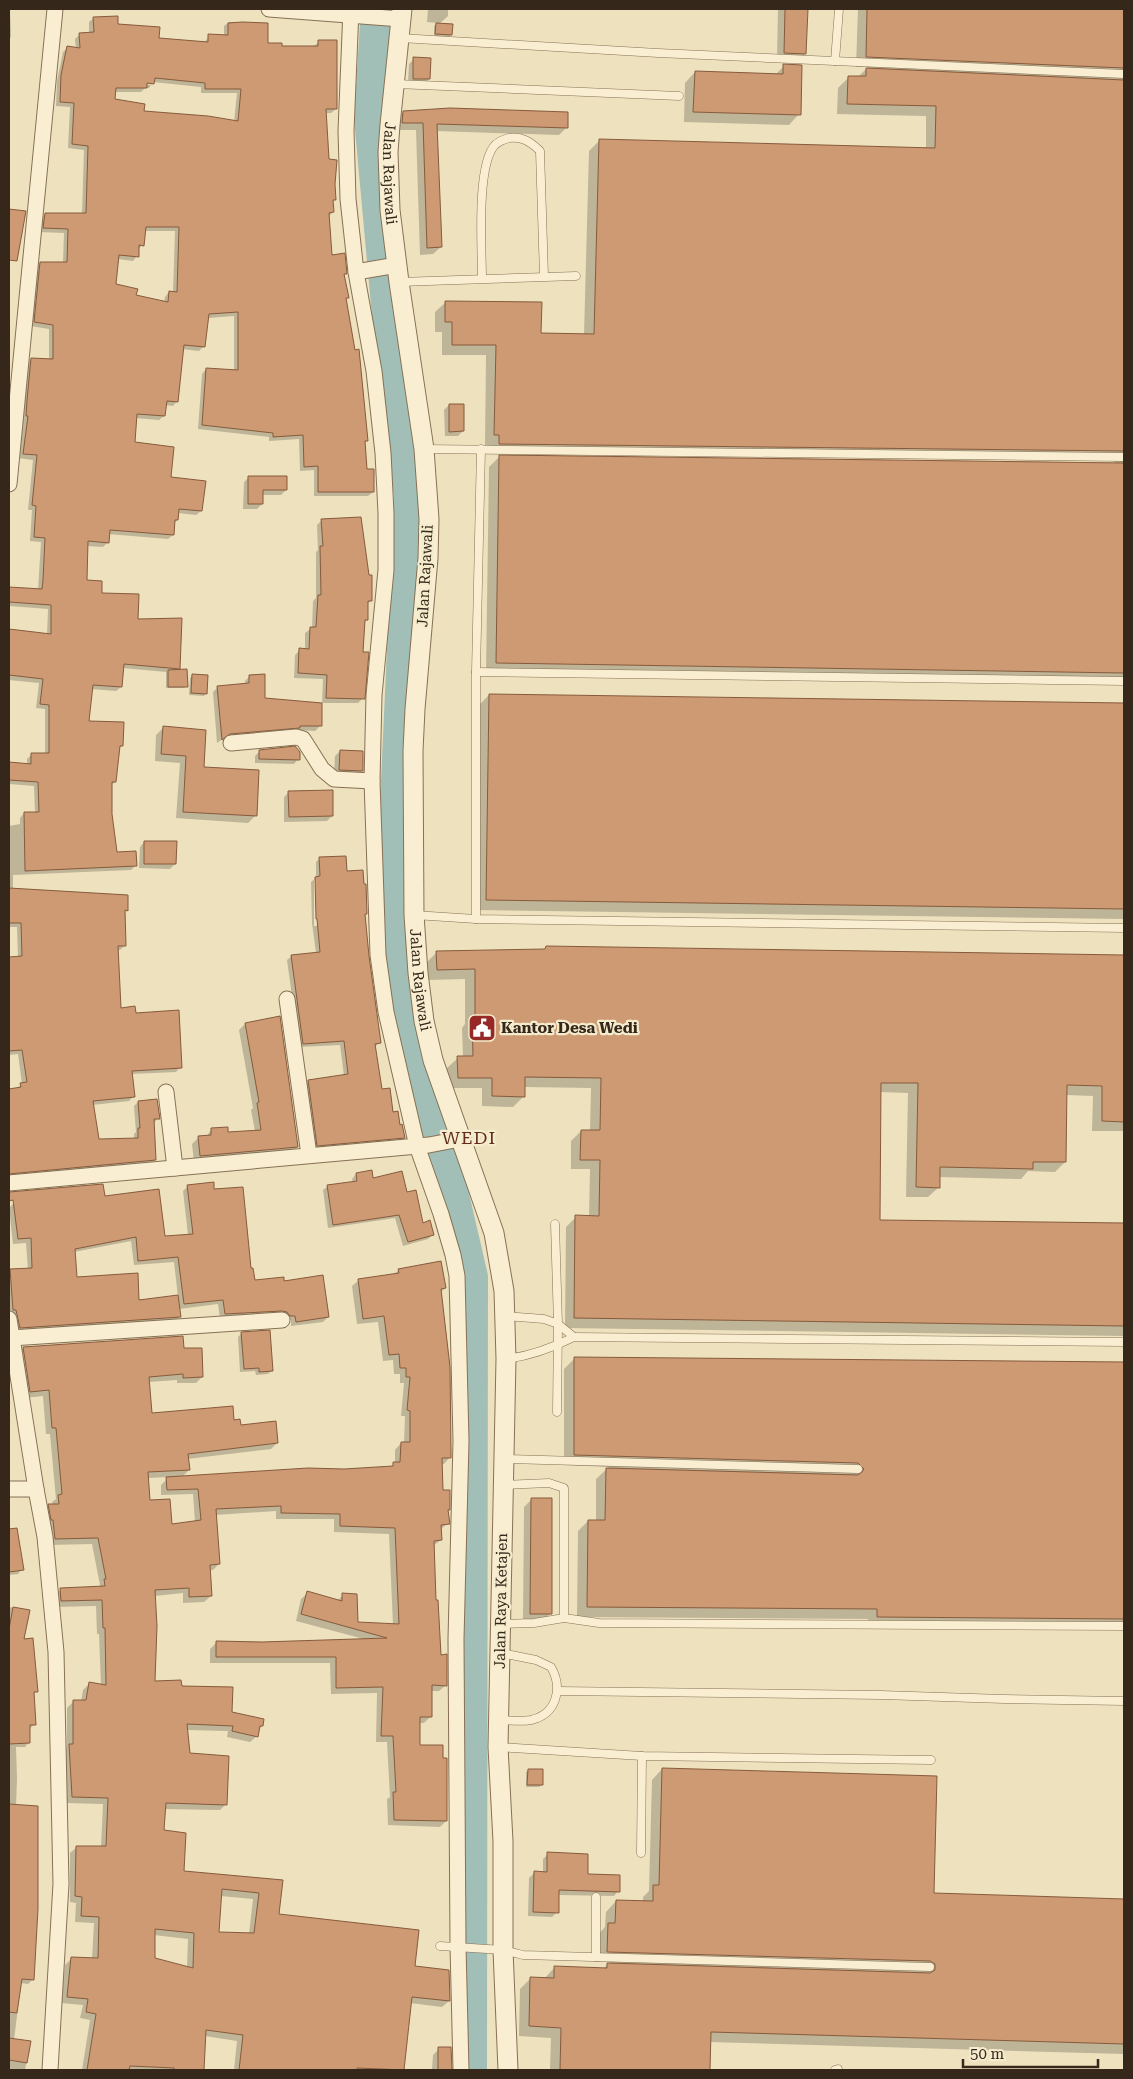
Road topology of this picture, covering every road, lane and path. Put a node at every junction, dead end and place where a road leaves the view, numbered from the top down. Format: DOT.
graph roads {
  1 [pos="55,9"];
  2 [pos="269,9"];
  3 [pos="839,9"];
  4 [pos="354,14"];
  5 [pos="396,15"];
  6 [pos="399,38"];
  7 [pos="835,61"];
  8 [pos="1124,74"];
  9 [pos="394,84"];
  10 [pos="679,96"];
  11 [pos="359,272"];
  12 [pos="394,272"];
  13 [pos="544,276"];
  14 [pos="576,276"];
  15 [pos="482,278"];
  16 [pos="424,449"];
  17 [pos="481,449"];
  18 [pos="1124,457"];
  19 [pos="9,484"];
  20 [pos="476,672"];
  21 [pos="1124,681"];
  22 [pos="231,743"];
  23 [pos="372,781"];
  24 [pos="414,915"];
  25 [pos="476,919"];
  26 [pos="1124,928"];
  27 [pos="287,999"];
  28 [pos="166,1092"];
  29 [pos="455,1140"];
  30 [pos="423,1145"];
  31 [pos="309,1156"];
  32 [pos="175,1168"];
  33 [pos="9,1183"];
  34 [pos="555,1224"];
  35 [pos="506,1316"];
  36 [pos="9,1319"];
  37 [pos="282,1320"];
  38 [pos="558,1324"];
  39 [pos="574,1337"];
  40 [pos="11,1338"];
  41 [pos="1124,1342"];
  42 [pos="557,1346"];
  43 [pos="506,1359"];
  44 [pos="557,1412"];
  45 [pos="502,1459"];
  46 [pos="858,1469"];
  47 [pos="503,1485"];
  48 [pos="9,1489"];
  49 [pos="36,1489"];
  50 [pos="564,1618"];
  51 [pos="501,1624"];
  52 [pos="1124,1626"];
  53 [pos="500,1653"];
  54 [pos="558,1691"];
  55 [pos="1124,1700"];
  56 [pos="499,1720"];
  57 [pos="498,1747"];
  58 [pos="642,1756"];
  59 [pos="931,1760"];
  60 [pos="641,1853"];
  61 [pos="596,1897"];
  62 [pos="440,1946"];
  63 [pos="461,1947"];
  64 [pos="496,1949"];
  65 [pos="596,1957"];
  66 [pos="930,1967"];
  67 [pos="50,2070"];
  68 [pos="461,2070"];
  69 [pos="508,2070"];
  1 -- 19 [label="street"];
  2 -- 4 [label="street"];
  3 -- 7 [label="lane"];
  4 -- 5 [label="street"];
  4 -- 11 [label="street"];
  5 -- 6 [label="street, Jalan Rajawali"];
  6 -- 7 [label="lane"];
  6 -- 9 [label="street, Jalan Rajawali"];
  7 -- 8 [label="lane"];
  9 -- 10 [label="lane"];
  9 -- 12 [label="street, Jalan Rajawali"];
  11 -- 12 [label="street"];
  11 -- 23 [label="street"];
  12 -- 15 [label="lane"];
  12 -- 16 [label="street, Jalan Rajawali"];
  13 -- 14 [label="lane"];
  13 -- 15 [label="lane"];
  13 -- 15 [label="lane"];
  16 -- 17 [label="lane"];
  16 -- 24 [label="street, Jalan Rajawali"];
  17 -- 18 [label="lane"];
  17 -- 20 [label="lane"];
  20 -- 21 [label="lane"];
  20 -- 25 [label="lane"];
  22 -- 23 [label="street"];
  23 -- 30 [label="street"];
  24 -- 25 [label="lane"];
  24 -- 29 [label="street, Jalan Rajawali"];
  25 -- 26 [label="lane"];
  27 -- 31 [label="street"];
  28 -- 32 [label="street"];
  29 -- 30 [label="street"];
  29 -- 35 [label="street, Jalan Raya Ketajen"];
  30 -- 31 [label="street"];
  30 -- 63 [label="street"];
  31 -- 32 [label="street"];
  32 -- 33 [label="street"];
  34 -- 38 [label="lane"];
  35 -- 38 [label="lane"];
  35 -- 43 [label="street, Jalan Raya Ketajen"];
  36 -- 40 [label="street"];
  37 -- 40 [label="street"];
  38 -- 39 [label="lane"];
  38 -- 42 [label="lane"];
  39 -- 41 [label="lane"];
  39 -- 42 [label="lane"];
  40 -- 49 [label="street"];
  42 -- 43 [label="lane"];
  42 -- 44 [label="lane"];
  43 -- 45 [label="street, Jalan Raya Ketajen"];
  45 -- 46 [label="lane"];
  45 -- 47 [label="street, Jalan Raya Ketajen"];
  47 -- 50 [label="lane"];
  47 -- 51 [label="street, Jalan Raya Ketajen"];
  48 -- 49 [label="street"];
  49 -- 67 [label="street"];
  50 -- 51 [label="lane"];
  50 -- 52 [label="lane"];
  51 -- 53 [label="street, Jalan Raya Ketajen"];
  53 -- 54 [label="lane"];
  53 -- 56 [label="street, Jalan Raya Ketajen"];
  54 -- 55 [label="lane"];
  54 -- 56 [label="lane"];
  56 -- 57 [label="street, Jalan Raya Ketajen"];
  57 -- 58 [label="lane"];
  57 -- 64 [label="street, Jalan Raya Ketajen"];
  58 -- 59 [label="lane"];
  58 -- 60 [label="lane"];
  61 -- 65 [label="lane"];
  62 -- 63 [label="lane"];
  63 -- 64 [label="lane"];
  63 -- 68 [label="street"];
  64 -- 65 [label="lane"];
  64 -- 69 [label="street, Jalan Raya Ketajen"];
  65 -- 66 [label="lane"];
}
